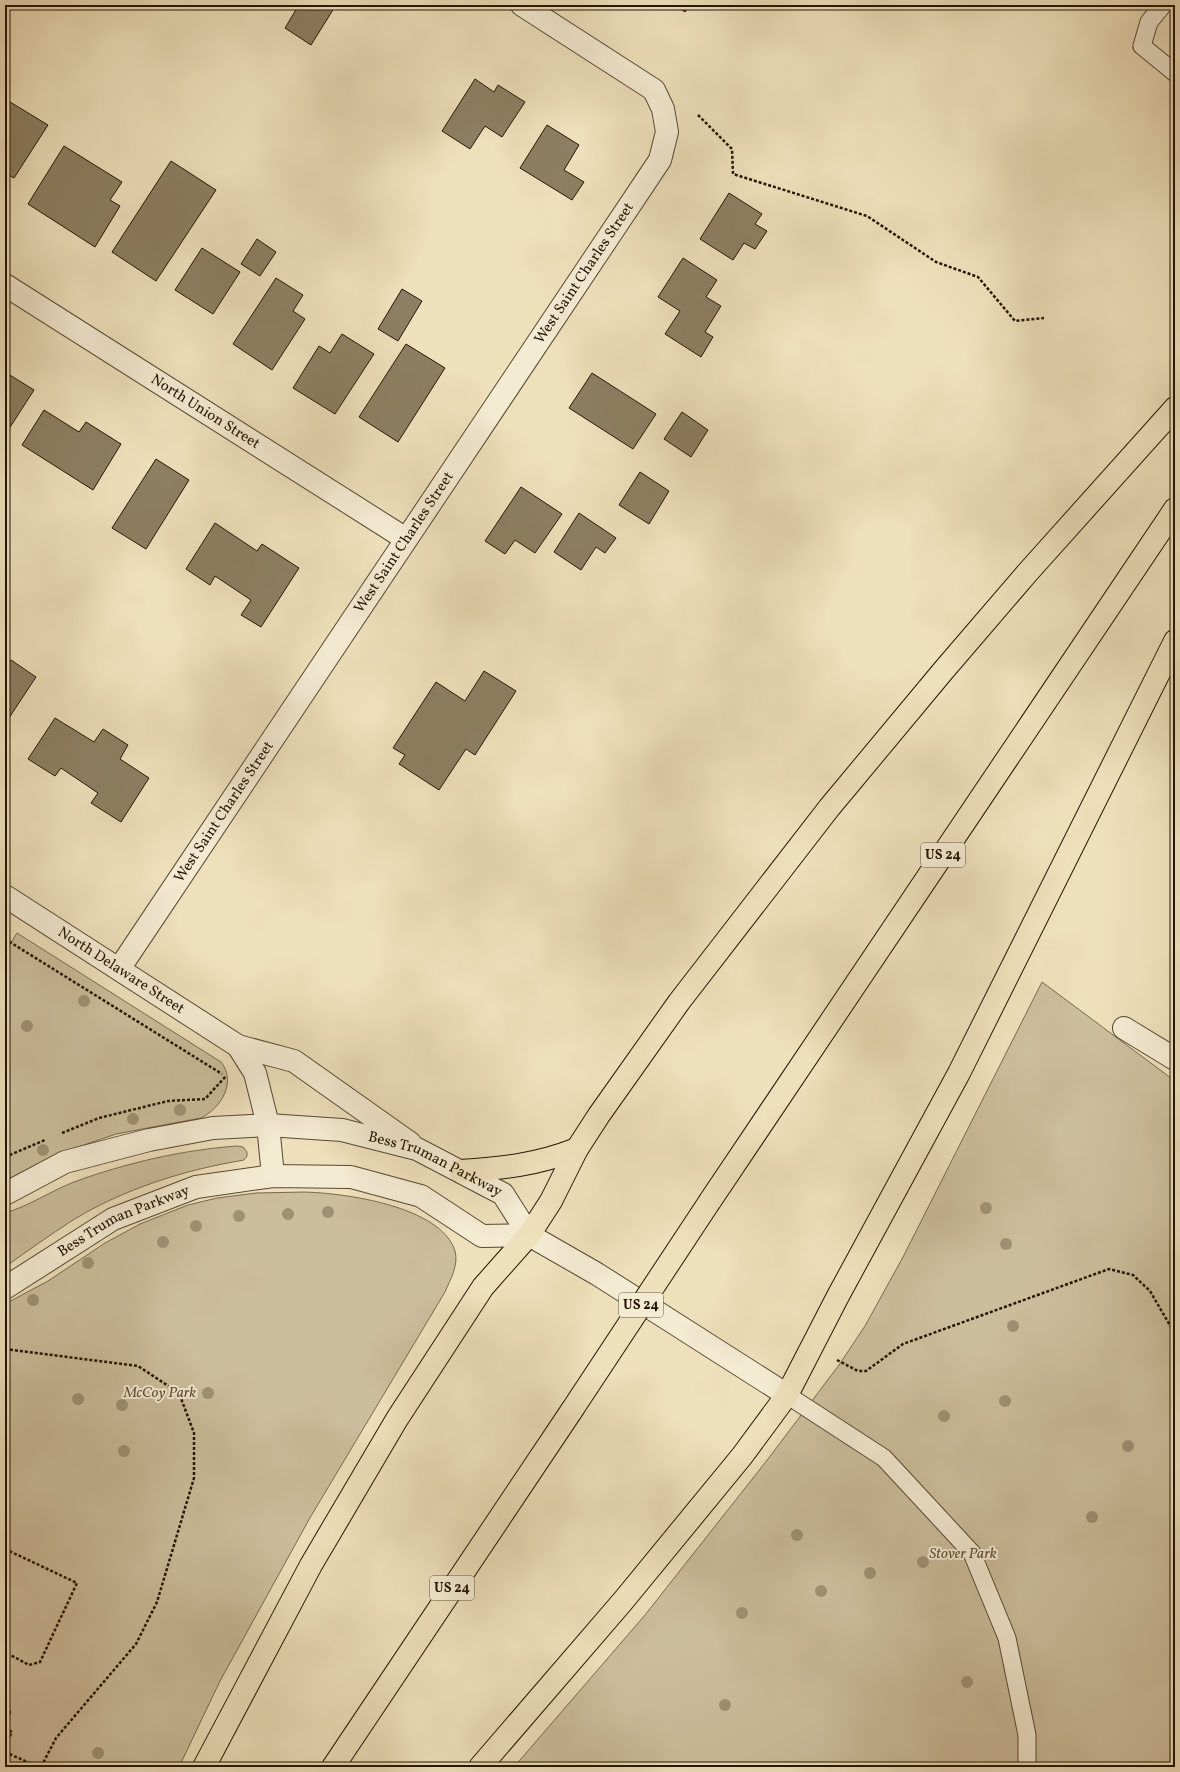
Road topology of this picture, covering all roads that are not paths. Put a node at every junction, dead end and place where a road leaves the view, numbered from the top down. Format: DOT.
graph roads {
  1 [pos="522,5"];
  2 [pos="1163,5"];
  3 [pos="1175,73"];
  4 [pos="5,285"];
  5 [pos="1175,408"];
  6 [pos="1175,509"];
  7 [pos="406,539"];
  8 [pos="1175,642"];
  9 [pos="5,896"];
  10 [pos="119,969"];
  11 [pos="1124,1028"];
  12 [pos="238,1046"];
  13 [pos="1175,1059"];
  14 [pos="268,1125"];
  15 [pos="417,1149"];
  16 [pos="578,1149"];
  17 [pos="460,1171"];
  18 [pos="273,1176"];
  19 [pos="5,1194"];
  20 [pos="529,1235"];
  21 [pos="5,1288"];
  22 [pos="787,1395"];
  23 [pos="204,1767"];
  24 [pos="333,1767"];
  25 [pos="480,1767"];
  26 [pos="1027,1767"];
  1 -- 7 [label="street, West Saint Charles Street"];
  2 -- 3 [label="lane"];
  4 -- 7 [label="street, North Union Street"];
  5 -- 16 [label="main road"];
  6 -- 24 [label="main road, US 24, bridge"];
  7 -- 10 [label="street, West Saint Charles Street"];
  8 -- 22 [label="main road"];
  9 -- 10 [label="street, North Delaware Street"];
  10 -- 12 [label="street, North Delaware Street"];
  11 -- 13 [label="street"];
  12 -- 14 [label="street, North Delaware Street"];
  12 -- 15 [label="street, North Delaware Street"];
  14 -- 15 [label="street, Bess Truman Parkway"];
  14 -- 18 [label="street, North Delaware Street"];
  14 -- 19 [label="street, Bess Truman Parkway"];
  15 -- 17 [label="street, Bess Truman Parkway"];
  16 -- 17 [label="main road"];
  16 -- 20 [label="main road"];
  17 -- 20 [label="street, Bess Truman Parkway"];
  18 -- 20 [label="street, Bess Truman Parkway"];
  18 -- 21 [label="street, Bess Truman Parkway"];
  20 -- 22 [label="street"];
  20 -- 23 [label="main road"];
  22 -- 25 [label="main road"];
  22 -- 26 [label="lane"];
}
